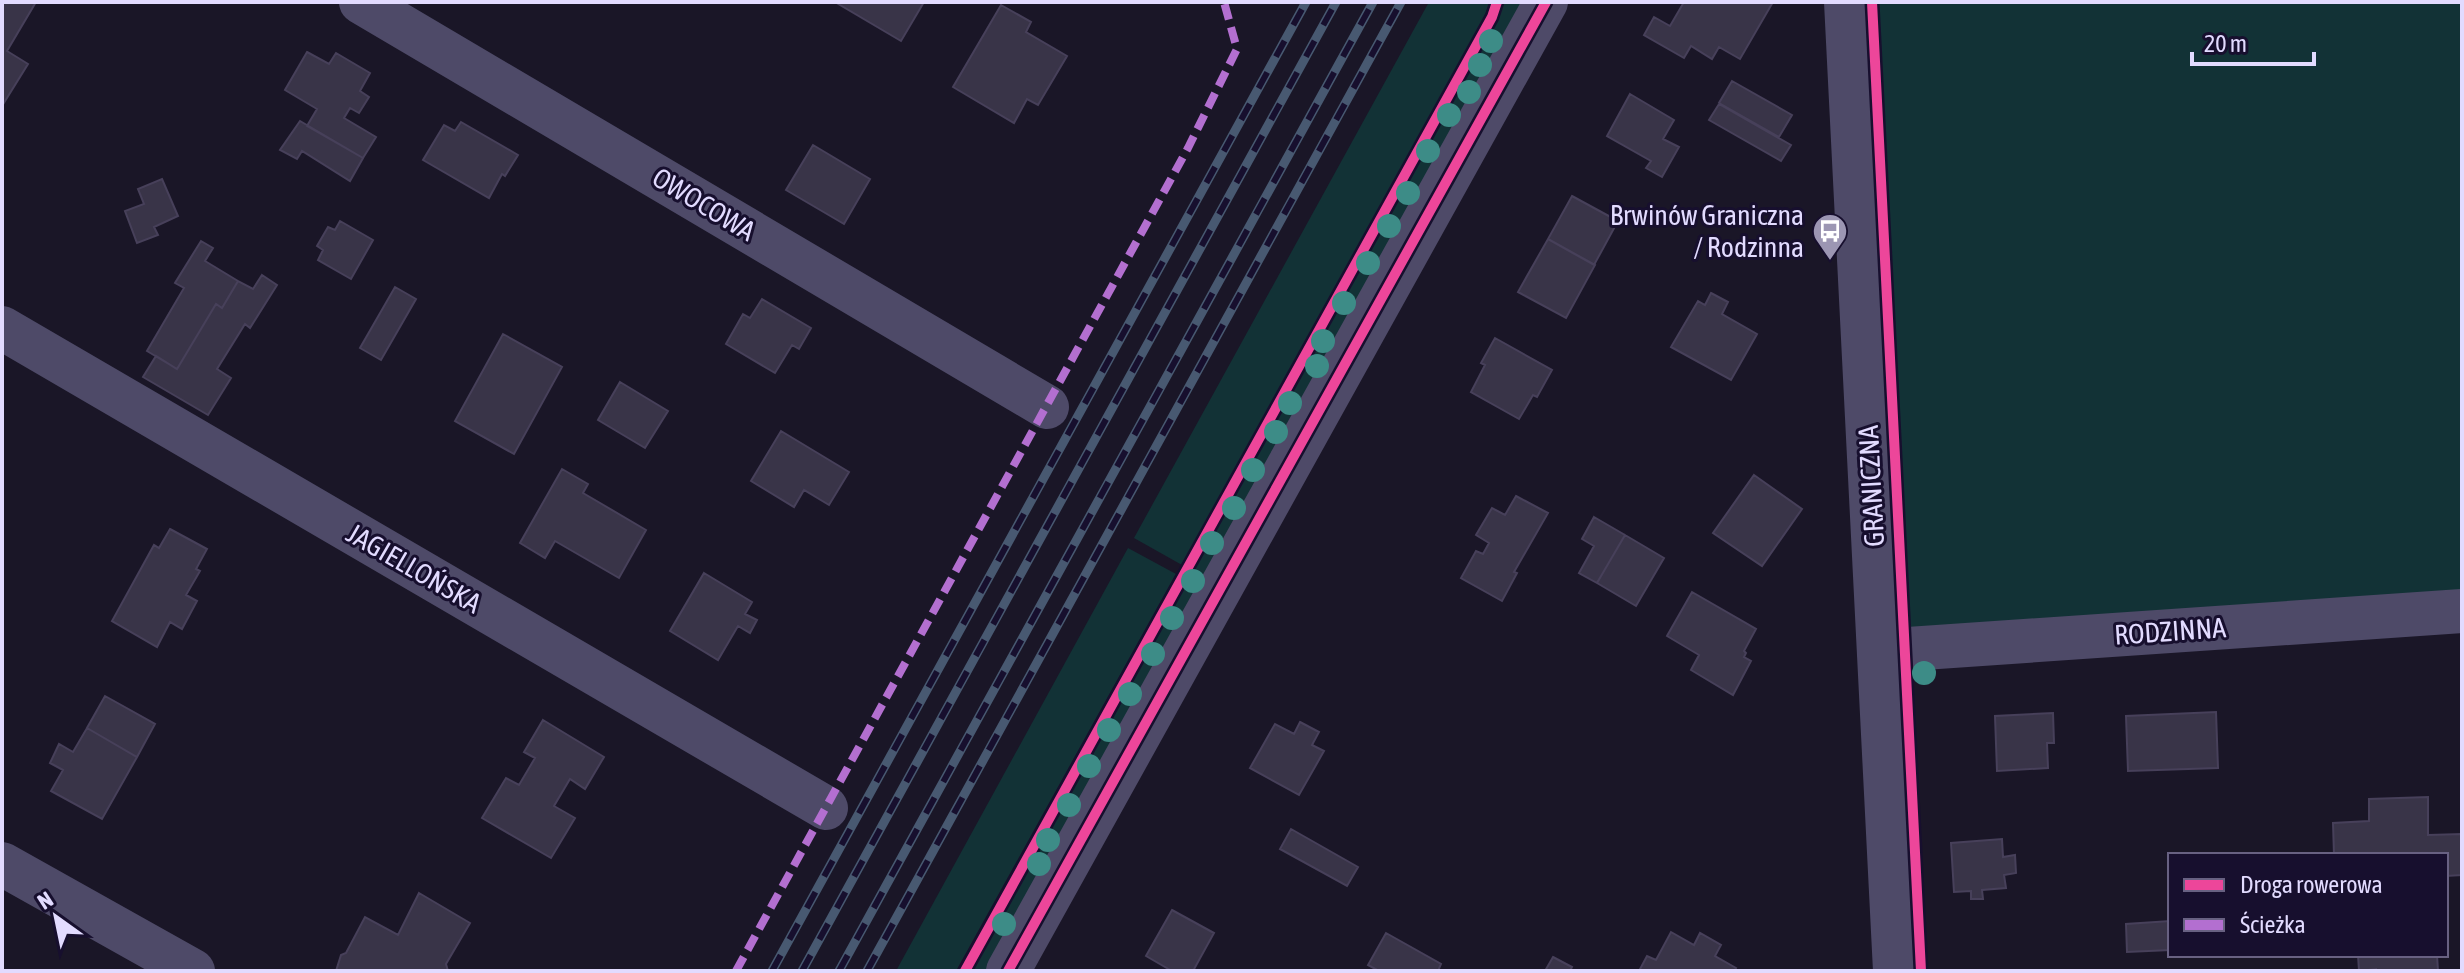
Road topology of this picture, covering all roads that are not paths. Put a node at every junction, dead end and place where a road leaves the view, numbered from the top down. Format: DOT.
graph roads {
  1 [pos="361,2"];
  2 [pos="1546,2"];
  3 [pos="1846,2"];
  4 [pos="2,328"];
  5 [pos="1047,407"];
  6 [pos="2462,611"];
  7 [pos="1879,651"];
  8 [pos="826,808"];
  9 [pos="2,864"];
  10 [pos="193,971"];
  11 [pos="1008,971"];
  12 [pos="1895,971"];
  1 -- 5 [label="street, OWOCOWA"];
  2 -- 11 [label="street"];
  3 -- 7 [label="street, GRANICZNA"];
  4 -- 8 [label="street, JAGIELLOŃSKA"];
  6 -- 7 [label="street, RODZINNA"];
  7 -- 12 [label="street, GRANICZNA"];
  9 -- 10 [label="street"];
}
